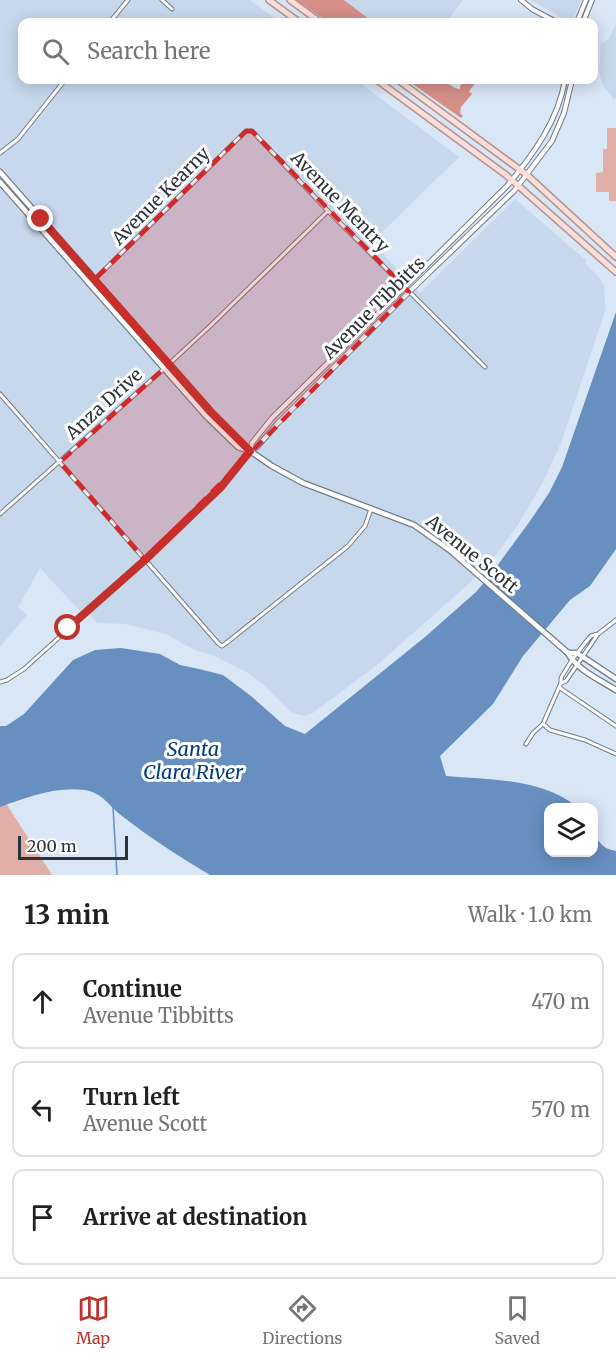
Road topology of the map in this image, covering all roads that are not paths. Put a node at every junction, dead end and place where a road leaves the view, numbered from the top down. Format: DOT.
graph roads {
  1 [pos="128,0"];
  2 [pos="162,0"];
  3 [pos="269,0"];
  4 [pos="290,0"];
  5 [pos="520,0"];
  6 [pos="586,0"];
  7 [pos="592,0"];
  8 [pos="172,9"];
  9 [pos="113,18"];
  10 [pos="294,18"];
  11 [pos="315,18"];
  12 [pos="549,18"];
  13 [pos="579,18"];
  14 [pos="585,18"];
  15 [pos="62,84"];
  16 [pos="381,84"];
  17 [pos="403,84"];
  18 [pos="564,84"];
  19 [pos="571,84"];
  20 [pos="252,131"];
  21 [pos="0,153"];
  22 [pos="520,170"];
  23 [pos="0,172"];
  24 [pos="527,175"];
  25 [pos="512,180"];
  26 [pos="0,182"];
  27 [pos="518,185"];
  28 [pos="328,211"];
  29 [pos="616,257"];
  30 [pos="616,272"];
  31 [pos="92,282"];
  32 [pos="405,287"];
  33 [pos="409,292"];
  34 [pos="169,364"];
  35 [pos="484,367"];
  36 [pos="164,369"];
  37 [pos="0,394"];
  38 [pos="250,451"];
  39 [pos="60,462"];
  40 [pos="371,508"];
  41 [pos="0,514"];
  42 [pos="145,560"];
  43 [pos="616,620"];
  44 [pos="598,634"];
  45 [pos="568,653"];
  46 [pos="577,653"];
  47 [pos="582,657"];
  48 [pos="572,660"];
  49 [pos="577,664"];
  50 [pos="616,679"];
  51 [pos="0,682"];
  52 [pos="560,685"];
  53 [pos="616,690"];
  54 [pos="543,724"];
  55 [pos="616,726"];
  56 [pos="526,744"];
  57 [pos="616,754"];
  1 -- 9 [label="street"];
  2 -- 8 [label="street"];
  3 -- 10 [label="main road"];
  4 -- 11 [label="main road"];
  5 -- 12 [label="street"];
  6 -- 13 [label="street"];
  7 -- 14 [label="street"];
  15 -- 21 [label="street"];
  16 -- 25 [label="main road"];
  17 -- 22 [label="main road"];
  18 -- 22 [label="street, Avenue Tibbitts"];
  19 -- 24 [label="street, Avenue Tibbitts"];
  20 -- 28 [label="street, Avenue Mentry"];
  20 -- 31 [label="street, Avenue Kearny"];
  22 -- 24 [label="main road"];
  22 -- 25 [label="street, Avenue Tibbitts"];
  23 -- 31 [label="main road, Avenue Scott"];
  24 -- 27 [label="street, Avenue Tibbitts"];
  24 -- 29 [label="main road"];
  25 -- 27 [label="main road"];
  25 -- 32 [label="street, Avenue Tibbitts"];
  26 -- 31 [label="main road, Avenue Scott"];
  27 -- 30 [label="main road"];
  27 -- 33 [label="street, Avenue Tibbitts"];
  28 -- 32 [label="street, Avenue Mentry"];
  28 -- 34 [label="street, Anza Drive"];
  31 -- 34 [label="main road, Avenue Scott"];
  31 -- 36 [label="main road, Avenue Scott"];
  32 -- 33 [label="street, Avenue Mentry"];
  32 -- 38 [label="street, Avenue Tibbitts"];
  33 -- 35 [label="street, Avenue Mentry"];
  33 -- 38 [label="street, Avenue Tibbitts"];
  34 -- 36 [label="street, Anza Drive"];
  34 -- 38 [label="main road, Avenue Scott"];
  36 -- 38 [label="main road, Avenue Scott"];
  36 -- 39 [label="street, Anza Drive"];
  37 -- 39 [label="street"];
  38 -- 40 [label="main road, Avenue Scott"];
  38 -- 42 [label="street, Avenue Tibbitts"];
  39 -- 41 [label="street, Anza Drive"];
  39 -- 42 [label="street"];
  40 -- 42 [label="street"];
  40 -- 45 [label="main road, Avenue Scott"];
  42 -- 51 [label="street, Avenue Tibbitts"];
  43 -- 44 [label="street"];
  44 -- 46 [label="street"];
  44 -- 47 [label="street"];
  45 -- 46 [label="main road"];
  45 -- 48 [label="main road, Avenue Scott"];
  46 -- 47 [label="main road"];
  46 -- 48 [label="street"];
  47 -- 49 [label="street"];
  47 -- 50 [label="main road"];
  48 -- 49 [label="main road, Avenue Scott"];
  48 -- 52 [label="street"];
  49 -- 52 [label="street"];
  49 -- 53 [label="main road, Avenue Scott"];
  52 -- 54 [label="street"];
  52 -- 55 [label="street"];
  54 -- 56 [label="street"];
  54 -- 57 [label="street"];
}
